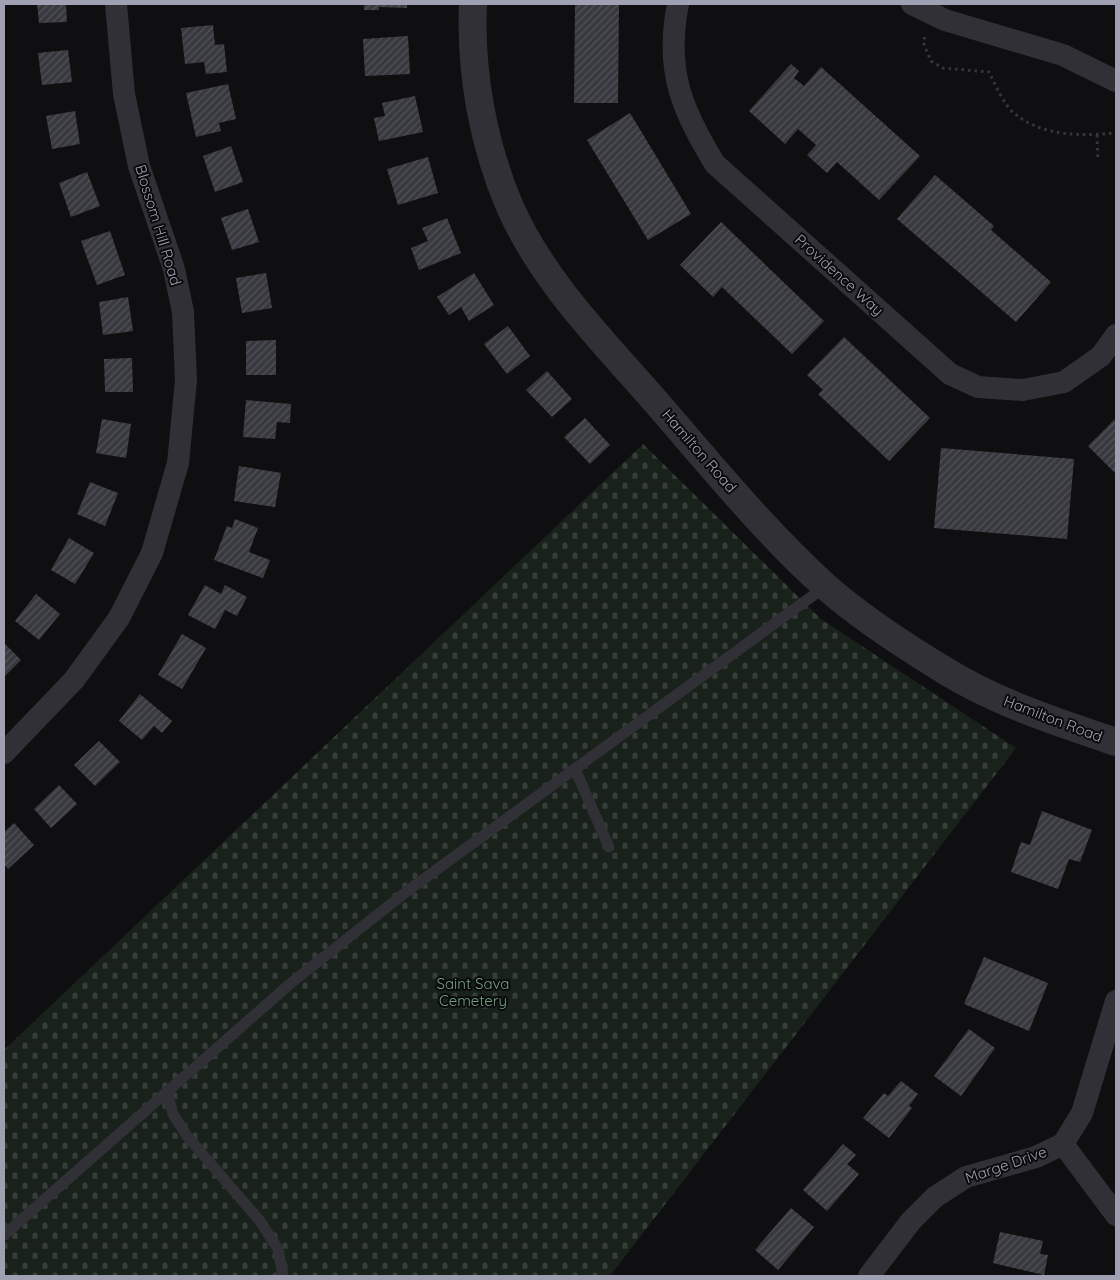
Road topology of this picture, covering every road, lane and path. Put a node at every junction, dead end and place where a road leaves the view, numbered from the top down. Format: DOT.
graph roads {
  1 [pos="116,4"];
  2 [pos="473,4"];
  3 [pos="678,4"];
  4 [pos="912,4"];
  5 [pos="933,14"];
  6 [pos="1116,81"];
  7 [pos="1116,133"];
  8 [pos="1097,135"];
  9 [pos="1098,161"];
  10 [pos="1116,335"];
  11 [pos="826,586"];
  12 [pos="1116,742"];
  13 [pos="4,753"];
  14 [pos="575,769"];
  15 [pos="609,847"];
  16 [pos="1116,1001"];
  17 [pos="167,1092"];
  18 [pos="1064,1144"];
  19 [pos="1116,1214"];
  20 [pos="4,1235"];
  21 [pos="283,1276"];
  22 [pos="869,1276"];
  1 -- 13 [label="street, Blossom Hill Road"];
  2 -- 11 [label="street, Hamilton Road"];
  3 -- 10 [label="street, Providence Way"];
  4 -- 5 [label="street"];
  5 -- 6 [label="street"];
  5 -- 8 [label="path"];
  7 -- 8 [label="path"];
  8 -- 9 [label="path"];
  11 -- 12 [label="street, Hamilton Road"];
  11 -- 14 [label="lane"];
  14 -- 15 [label="lane"];
  14 -- 17 [label="lane"];
  16 -- 18 [label="street"];
  17 -- 20 [label="lane"];
  17 -- 21 [label="lane"];
  18 -- 19 [label="street"];
  18 -- 22 [label="street, Marge Drive"];
}
